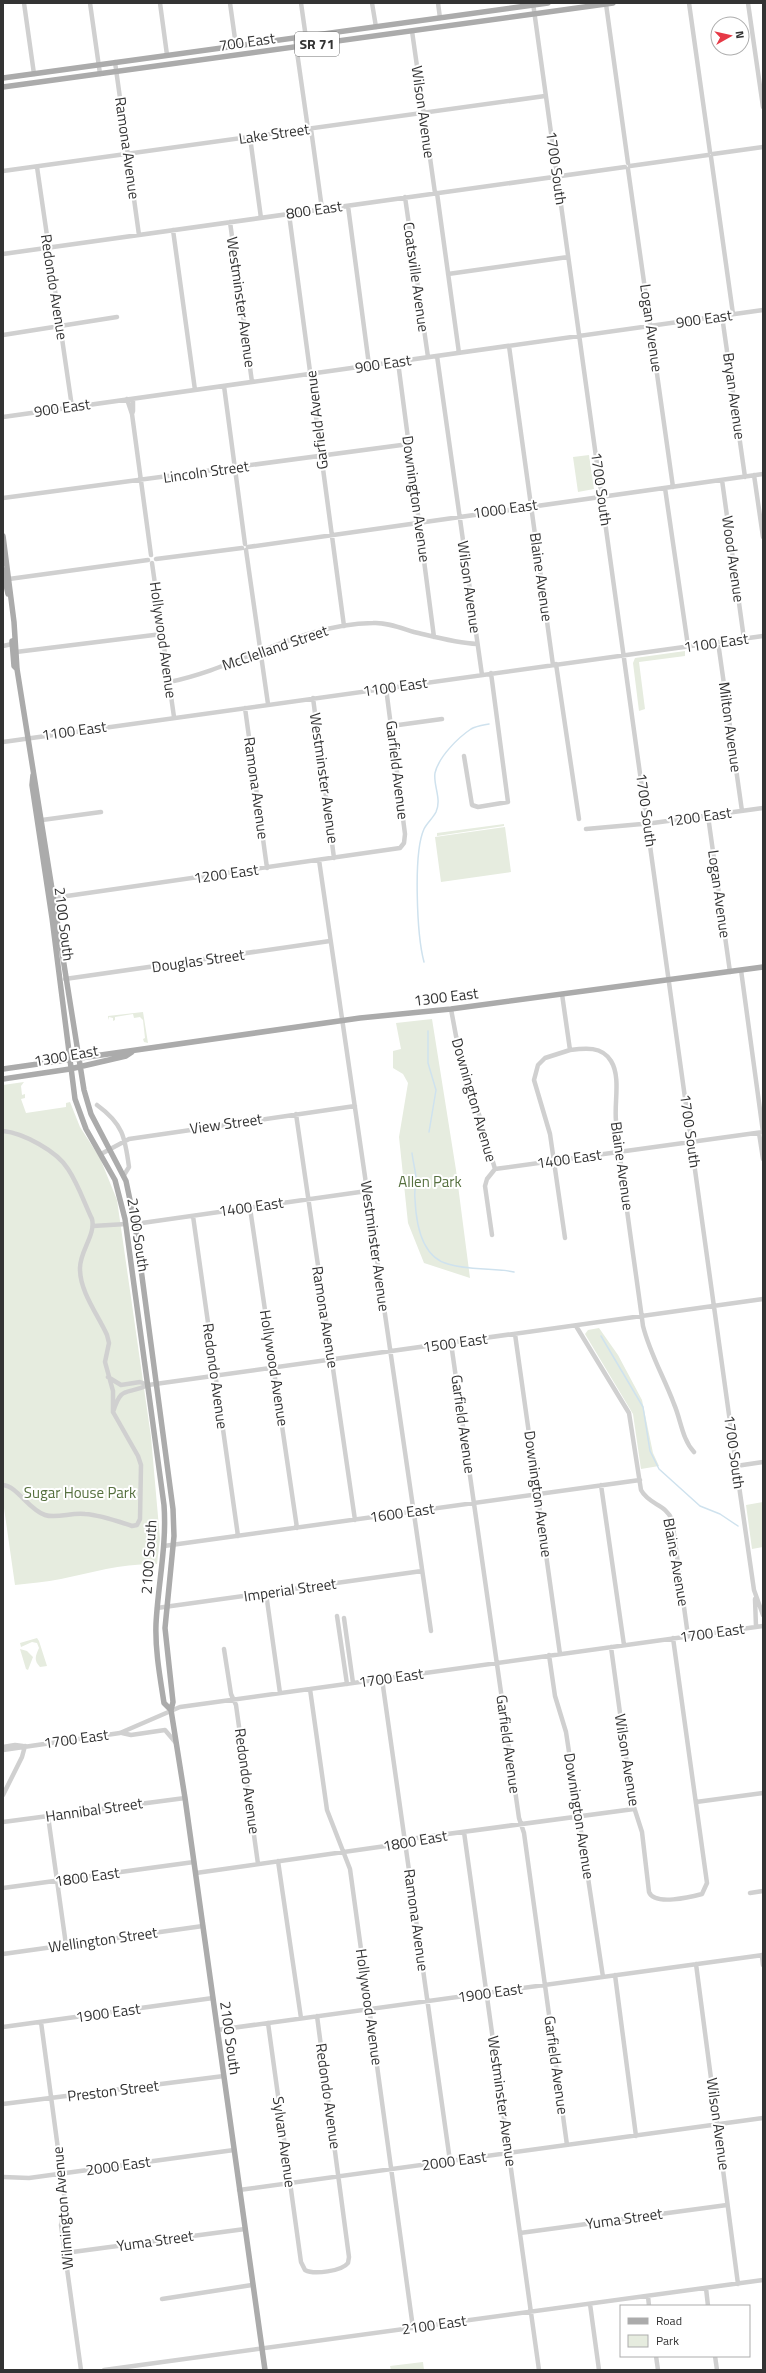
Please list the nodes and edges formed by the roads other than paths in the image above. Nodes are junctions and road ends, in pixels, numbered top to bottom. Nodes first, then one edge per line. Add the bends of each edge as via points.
1 (24, 3) edge
2 (90, 3) edge
3 (160, 3) edge
4 (230, 3) edge
5 (301, 3) edge
6 (372, 3) edge
7 (438, 3) edge
8 (548, 3) edge
9 (613, 3) edge
10 (689, 3) edge
11 (748, 3) edge
12 (533, 4) edge
13 (606, 4) junction
14 (535, 14) junction
15 (440, 18) junction
16 (376, 27) junction
17 (412, 31) junction
18 (306, 36) junction
19 (295, 38) junction
20 (236, 46) junction
21 (307, 46) junction
22 (296, 47) junction
23 (167, 55) junction
24 (115, 62) junction
25 (98, 65) junction
26 (116, 72) junction
27 (34, 74) junction
28 (100, 74) junction
29 (3, 78) edge
30 (3, 87) edge
31 (546, 96) junction
32 (763, 107) edge
33 (424, 113) junction
34 (309, 129) junction
35 (250, 137) junction
36 (763, 147) edge
37 (128, 154) junction
38 (710, 155) junction
39 (628, 166) junction
40 (37, 167) junction
41 (3, 171) edge
42 (557, 176) junction
43 (436, 193) junction
44 (405, 198) junction
45 (348, 206) junction
46 (322, 209) junction
47 (289, 214) junction
48 (261, 218) junction
49 (230, 222) junction
50 (173, 230) junction
51 (139, 235) junction
52 (49, 247) junction
53 (3, 254) edge
54 (568, 257) junction
55 (448, 274) junction
56 (763, 312) edge
57 (733, 314) junction
58 (722, 316) junction
59 (117, 317) dead end
60 (60, 326) junction
61 (651, 326) junction
62 (3, 335) edge
63 (579, 336) junction
64 (509, 346) junction
65 (459, 353) junction
66 (437, 356) junction
67 (428, 357) junction
68 (398, 362) junction
69 (370, 366) junction
70 (310, 374) junction
71 (252, 382) junction
72 (224, 386) junction
73 (196, 390) junction
74 (133, 398) junction
75 (126, 399) junction
76 (72, 407) junction
77 (132, 414) junction
78 (3, 417) edge
79 (408, 444) junction
80 (321, 456) junction
81 (235, 468) junction
82 (763, 474) edge
83 (754, 475) junction
84 (745, 477) junction
85 (141, 480) junction
86 (722, 480) junction
87 (674, 487) junction
88 (665, 488) junction
89 (602, 496) junction
90 (3, 498) edge
91 (531, 505) junction
92 (459, 516) junction
93 (419, 522) junction
94 (3, 536) edge
95 (332, 536) junction
96 (763, 537) edge
97 (245, 547) junction
98 (151, 555) junction
99 (148, 560) junction
100 (154, 561) junction
101 (3, 562) edge
102 (3, 570) edge
103 (9, 579) junction
104 (344, 626) junction
105 (162, 634) junction
106 (763, 636) edge
107 (434, 637) junction
108 (744, 639) junction
109 (718, 642) junction
110 (12, 644) junction
111 (477, 644) junction
112 (3, 646) edge
113 (688, 646) junction
114 (260, 651) junction
115 (17, 655) junction
116 (624, 655) junction
117 (554, 664) junction
118 (17, 669) junction
119 (491, 673) junction
120 (482, 675) junction
121 (169, 682) junction
122 (386, 688) junction
123 (313, 698) junction
124 (268, 704) junction
125 (245, 708) junction
126 (174, 717) junction
127 (442, 719) dead end
128 (391, 726) junction
129 (28, 738) junction
130 (3, 742) edge
131 (464, 756) dead end
132 (33, 772) junction
133 (763, 808) edge
134 (742, 811) junction
135 (101, 812) dead end
136 (708, 816) junction
137 (579, 819) dead end
138 (42, 820) junction
139 (648, 823) junction
140 (586, 829) dead end
141 (398, 849) joint
142 (41, 851) junction
143 (334, 858) junction
144 (319, 860) junction
145 (267, 868) junction
146 (49, 871) junction
147 (54, 898) junction
148 (53, 936) junction
149 (330, 941) junction
150 (763, 967) edge
151 (741, 970) junction
152 (730, 972) junction
153 (65, 979) junction
154 (669, 980) junction
155 (562, 994) junction
156 (451, 1009) junction
157 (342, 1021) junction
158 (570, 1050) junction
159 (132, 1052) junction
160 (79, 1058) junction
161 (69, 1060) junction
162 (80, 1066) junction
163 (3, 1069) edge
164 (70, 1069) junction
165 (3, 1079) edge
166 (97, 1105) dead end
167 (355, 1106) junction
168 (296, 1114) junction
169 (3, 1132) edge
170 (761, 1132) edge
171 (125, 1140) junction
172 (691, 1142) junction
173 (110, 1148) junction
174 (620, 1152) junction
175 (100, 1154) junction
176 (763, 1159) edge
177 (554, 1161) junction
178 (495, 1169) junction
179 (124, 1175) junction
180 (367, 1191) junction
181 (308, 1199) junction
182 (250, 1208) junction
183 (193, 1216) junction
184 (126, 1224) junction
185 (135, 1224) junction
186 (93, 1226) junction
187 (492, 1235) dead end
188 (565, 1238) dead end
189 (763, 1299) edge
190 (714, 1306) junction
191 (642, 1316) junction
192 (576, 1326) junction
193 (515, 1334) junction
194 (451, 1343) junction
195 (390, 1352) junction
196 (332, 1360) junction
197 (274, 1368) junction
198 (215, 1376) junction
199 (108, 1377) junction
200 (156, 1384) junction
201 (148, 1385) junction
202 (113, 1412) junction
203 (694, 1452) dead end
204 (763, 1462) edge
205 (736, 1466) junction
206 (640, 1480) junction
207 (3, 1485) edge
208 (601, 1485) junction
209 (538, 1494) junction
210 (474, 1503) junction
211 (413, 1512) junction
212 (355, 1520) junction
213 (297, 1528) junction
214 (238, 1536) junction
215 (173, 1545) junction
216 (164, 1546) junction
217 (422, 1571) junction
218 (266, 1593) junction
219 (755, 1595) junction
220 (166, 1607) junction
221 (157, 1608) junction
222 (763, 1615) edge
223 (338, 1616) dead end
224 (344, 1618) dead end
225 (763, 1626) edge
226 (756, 1627) junction
227 (431, 1632) dead end
228 (688, 1636) junction
229 (673, 1638) junction
230 (624, 1645) junction
231 (611, 1647) junction
232 (224, 1649) dead end
233 (560, 1654) junction
234 (549, 1656) junction
235 (497, 1663) junction
236 (382, 1679) junction
237 (353, 1683) junction
238 (347, 1684) junction
239 (310, 1689) junction
240 (280, 1693) junction
241 (234, 1699) junction
242 (171, 1710) junction
243 (120, 1733) junction
244 (176, 1743) junction
245 (25, 1746) junction
246 (3, 1749) edge
247 (763, 1793) edge
248 (3, 1795) edge
249 (185, 1798) junction
250 (696, 1802) junction
251 (634, 1809) junction
252 (48, 1816) junction
253 (579, 1817) junction
254 (3, 1822) edge
255 (521, 1825) junction
256 (464, 1832) junction
257 (405, 1842) junction
258 (344, 1852) junction
259 (278, 1861) junction
260 (194, 1862) junction
261 (258, 1864) junction
262 (196, 1873) junction
263 (57, 1881) junction
264 (3, 1888) edge
265 (763, 1891) edge
266 (750, 1893) dead end
267 (203, 1926) junction
268 (66, 1945) junction
269 (3, 1954) edge
270 (762, 1955) edge
271 (696, 1964) junction
272 (763, 1965) edge
273 (615, 1975) junction
274 (603, 1977) junction
275 (545, 1985) junction
276 (487, 1993) junction
277 (213, 1998) junction
278 (427, 2001) junction
279 (370, 2009) junction
280 (316, 2016) junction
281 (300, 2018) junction
282 (41, 2022) junction
283 (268, 2023) junction
284 (3, 2027) edge
285 (217, 2030) junction
286 (224, 2076) junction
287 (51, 2098) junction
288 (3, 2104) edge
289 (763, 2118) edge
290 (718, 2124) junction
291 (636, 2136) junction
292 (567, 2145) junction
293 (234, 2150) junction
294 (509, 2153) junction
295 (450, 2161) junction
296 (392, 2169) junction
297 (62, 2174) junction
298 (339, 2176) junction
299 (3, 2177) edge
300 (290, 2183) junction
301 (239, 2190) junction
302 (727, 2205) junction
303 (245, 2229) junction
304 (520, 2233) junction
305 (65, 2253) junction
306 (301, 2262) joint
307 (763, 2280) edge
308 (738, 2284) junction
309 (252, 2285) junction
310 (706, 2288) junction
311 (648, 2296) junction
312 (162, 2299) dead end
313 (590, 2304) junction
314 (649, 2305) edge
315 (708, 2305) edge
316 (531, 2312) junction
317 (413, 2328) junction
318 (262, 2349) junction
319 (656, 2357) edge
320 (715, 2357) edge
321 (81, 2370) edge
322 (104, 2370) edge
323 (264, 2370) edge
324 (539, 2370) edge
325 (599, 2370) edge
326 (658, 2370) edge
327 (717, 2370) edge

1 - 27 street
2 - 25 street
3 - 23 street
4 - 20 street
5 - 18 street
6 - 16 street
7 - 15 street
8 - 12 main road, 700 East / SR 71
9 - 13 main road, 700 East / SR 71
10 - 38 street
11 - 32 street
12 - 14 street, 1700 South
12 - 15 main road, 700 East / SR 71
13 - 14 main road, 700 East / SR 71
13 - 39 street, Logan Avenue
14 - 17 main road, 700 East / SR 71
14 - 31 street, 1700 South
15 - 16 main road, 700 East / SR 71
16 - 18 main road, 700 East / SR 71
17 - 21 main road, 700 East / SR 71
17 - 33 street, Wilson Avenue
18 - 19 main road, 700 East / SR 71
18 - 21 street
19 - 20 main road, 700 East / SR 71
19 - 22 street
20 - 23 main road, 700 East / SR 71
21 - 22 main road, 700 East / SR 71
22 - 26 main road, 700 East / SR 71
22 - 34 street
23 - 24 main road, 700 East / SR 71
24 - 25 main road, 700 East / SR 71
24 - 26 street, Ramona Avenue
25 - 27 main road, 700 East / SR 71
25 - 28 street
26 - 28 main road, 700 East / SR 71
26 - 37 street, Ramona Avenue
27 - 29 main road, 700 East / SR 71
28 - 30 main road, 700 East / SR 71
31 - 33 street, Lake Street
31 - 42 street, 1700 South
33 - 34 street, Lake Street
33 - 43 street, Wilson Avenue
34 - 35 street, Lake Street
34 - 46 street
35 - 37 street, Lake Street
35 - 48 street
36 - 38 street, 800 East
37 - 40 street, Lake Street
37 - 51 street, Ramona Avenue
38 - 39 street, 800 East
38 - 57 street
39 - 42 street, 800 East
39 - 61 street, Logan Avenue
40 - 41 street, Lake Street
40 - 52 street, Redondo Avenue
42 - 43 street, 800 East
42 - 54 street, 1700 South
43 - 44 street, 800 East
43 - 55 street, Wilson Avenue
44 - 45 street, 800 East
44 - 67 street, Coatsville Avenue
45 - 46 street, 800 East
45 - 69 street
46 - 47 street, 800 East
47 - 48 street, 800 East
47 - 70 street, Garfield Avenue
48 - 49 street, 800 East
49 - 50 street, 800 East
49 - 71 street, Westminster Avenue
50 - 51 street, 800 East
50 - 73 street
51 - 52 street, 800 East
52 - 53 street, 800 East
52 - 60 street, Redondo Avenue
54 - 55 street
54 - 63 street, 1700 South
55 - 65 street, Wilson Avenue
56 - 57 street, 900 East
57 - 58 street, 900 East
58 - 61 street, 900 East
58 - 84 street, Bryan Avenue
59 - 60 street
60 - 62 street
60 - 76 street, Redondo Avenue
61 - 63 street, 900 East
61 - 87 street, Logan Avenue
63 - 64 street, 900 East
63 - 89 street, 1700 South
64 - 65 street, 900 East
64 - 91 street, Blaine Avenue
65 - 66 street, 900 East
66 - 67 street, 900 East
66 - 92 street, Wilson Avenue
67 - 68 street, 900 East
68 - 69 street, 900 East
68 - 79 street, Downington Avenue
69 - 70 street, 900 East
70 - 71 street, 900 East
70 - 80 street, Garfield Avenue
71 - 72 street, 900 East
72 - 73 street, 900 East
72 - 81 street
73 - 74 street, 900 East
74 - 75 street, 900 East
74 - 77 street
75 - 76 street, 900 East
75 - 77 street
76 - 78 street, 900 East
77 - 85 street
79 - 80 street, Lincoln Street
79 - 93 street, Downington Avenue
80 - 81 street, Lincoln Street
80 - 95 street, Garfield Avenue
81 - 85 street, Lincoln Street
81 - 97 street
82 - 83 street, 1000 East
83 - 84 street, 1000 East
83 - 96 street
84 - 86 street, 1000 East
85 - 90 street, Lincoln Street
85 - 98 street
86 - 87 street, 1000 East
86 - 108 street, Wood Avenue
87 - 88 street, 1000 East
88 - 89 street, 1000 East
88 - 113 street
89 - 91 street, 1000 East
89 - 116 street, 1700 South
91 - 92 street, 1000 East
91 - 117 street, Blaine Avenue
92 - 93 street, 1000 East
92 - 111 street, Wilson Avenue
93 - 95 street, 1000 East
93 - 107 street, Downington Avenue
94 - 103 main road, 2100 South
95 - 97 street, 1000 East
95 - 104 street, Garfield Avenue
97 - 100 street, 1000 East
97 - 114 street
98 - 99 street
98 - 100 street
99 - 100 street
99 - 103 street
100 - 105 street, Hollywood Avenue
101 - 103 main road via 6,577
102 - 110 main road, 2100 South via 12,622
103 - 115 main road, 2100 South
104 - 107 street, McClelland Street via 382,623
104 - 114 street, McClelland Street via 322,630
105 - 115 street
105 - 121 street, Hollywood Avenue
106 - 108 street, 1100 East
107 - 111 street, McClelland Street
108 - 109 street, 1100 East
109 - 113 street, 1100 East
109 - 134 street, Milton Avenue
110 - 112 street
110 - 115 main road
110 - 118 main road, 2100 South via 14,666
111 - 120 street, Wilson Avenue
113 - 116 street, 1100 East
114 - 121 street, McClelland Street via 201,674
114 - 124 street
115 - 118 main road, 2100 South
116 - 117 street, 1100 East
116 - 139 street, 1700 South
117 - 119 street, 1100 East
117 - 137 street, Blaine Avenue
118 - 129 main road, 2100 South
119 - 120 street, 1100 East
119 - 131 street via 507,802 478,807 472,805
120 - 122 street, 1100 East
121 - 126 street, Hollywood Avenue
122 - 123 street, 1100 East
122 - 128 street, Garfield Avenue
123 - 124 street, 1100 East
123 - 143 street, Westminster Avenue
124 - 125 street, 1100 East
125 - 126 street, 1100 East
125 - 145 street, Ramona Avenue
126 - 129 street, 1100 East
127 - 128 street
128 - 141 street, Garfield Avenue via 405,834 404,845
129 - 130 street, 1100 East
129 - 132 main road, 2100 South
132 - 138 main road, 2100 South
132 - 142 main road, 2100 South via 32,786
133 - 134 street, 1200 East
134 - 136 street, 1200 East
135 - 138 street
136 - 139 street, 1200 East
136 - 152 street, Logan Avenue
138 - 146 main road, 2100 South
139 - 140 street, 1200 East
139 - 154 street, 1700 South
141 - 143 street, 1200 East
142 - 146 main road
142 - 148 main road, 2100 South
143 - 144 street, 1200 East
144 - 145 street, 1200 East
144 - 149 street, Westminster Avenue
145 - 147 street, 1200 East
146 - 147 main road, 2100 South
147 - 153 main road, 2100 South
148 - 153 main road via 57,943 62,976
148 - 161 main road, 2100 South
149 - 153 street, Douglas Street
149 - 157 street, Westminster Avenue
150 - 151 main road, 1300 East
151 - 152 main road, 1300 East
151 - 170 street
152 - 154 main road, 1300 East
153 - 160 main road, 2100 South
154 - 155 main road, 1300 East
154 - 172 street, 1700 South
155 - 156 main road, 1300 East
155 - 158 street
156 - 157 main road, 1300 East
156 - 178 street, Downington Avenue via 456,1036
157 - 159 main road, 1300 East
157 - 167 street, Westminster Avenue
158 - 174 street, Blaine Avenue via 596,1050 611,1061 615,1076 615,1111
158 - 177 street via 545,1058 538,1065 535,1074 534,1085 548,1124
159 - 160 main road, 1300 East via 125,1050
159 - 162 main road, 1300 East via 126,1056
160 - 161 main road, 1300 East
160 - 162 main road, 2100 South
161 - 163 main road, 1300 East
161 - 164 main road, 2100 South
162 - 164 main road, 1300 East
162 - 173 main road, 2100 South via 90,1110
164 - 165 main road, 1300 East
164 - 175 main road, 2100 South via 78,1111
166 - 171 street, 2100 South via 117,1122
167 - 168 street, View Street
167 - 180 street, Westminster Avenue
168 - 171 street, View Street
168 - 181 street, Ramona Avenue
169 - 186 street via 21,1135 33,1141 64,1163 92,1219
170 - 172 street, 1400 East
170 - 176 street
171 - 173 street, View Street
171 - 179 street, 2100 South via 129,1167
172 - 174 street, 1400 East
172 - 190 street, 1700 South
173 - 175 street, View Street
173 - 179 main road, 2100 South
174 - 177 street, 1400 East
174 - 191 street, Blaine Avenue
175 - 184 main road, 2100 South via 117,1186
177 - 178 street, 1400 East
177 - 188 street
178 - 187 street, Downington Avenue via 485,1186
179 - 185 main road, 2100 South
180 - 181 street, 1400 East
180 - 195 street, Westminster Avenue
181 - 182 street, 1400 East
181 - 196 street, Ramona Avenue
182 - 183 street, 1400 East
182 - 197 street, Hollywood Avenue
183 - 185 street, 1400 East
183 - 198 street, Redondo Avenue
184 - 186 street
184 - 201 main road, 2100 South
185 - 200 main road, 2100 South
186 - 199 street via 80,1269 82,1282 108,1335 105,1362
189 - 190 street, 1500 East
190 - 191 street, 1500 East
190 - 205 street, 1700 South
191 - 192 street, 1500 East
191 - 203 street, Blaine Avenue via 651,1354 675,1405 687,1443
192 - 193 street, 1500 East
192 - 206 street, Blaine Avenue via 629,1413
193 - 194 street, 1500 East
193 - 209 street, Downington Avenue
194 - 195 street, 1500 East
194 - 210 street, Garfield Avenue
195 - 196 street, 1500 East
195 - 211 street, Westminster Avenue
196 - 197 street, 1500 East
196 - 212 street, Ramona Avenue
197 - 198 street, 1500 East
197 - 213 street, Hollywood Avenue
198 - 200 street, 1500 East
198 - 214 street, Redondo Avenue
199 - 201 street, 1500 East via 121,1385 140,1382
199 - 202 street via 113,1391
200 - 201 street, 1500 East
200 - 215 main road, 2100 South via 173,1509
201 - 202 street, 1500 East via 123,1392
201 - 216 main road, 2100 South via 164,1505
202 - 207 street via 141,1465 140,1519 137,1524 132,1526 83,1513 49,1516 39,1513 16,1491
204 - 205 street
205 - 219 street, 1700 South
206 - 208 street, 1600 East
206 - 228 street, Blaine Avenue via 644,1496 666,1509 672,1520
208 - 209 street, 1600 East
208 - 230 street
209 - 210 street, 1600 East
209 - 233 street, Downington Avenue
210 - 211 street, 1600 East
210 - 235 street, Garfield Avenue
211 - 212 street, 1600 East
211 - 217 street, Westminster Avenue
212 - 213 street, 1600 East
213 - 214 street, 1600 East
214 - 215 street, 1600 East
215 - 216 street, 1600 East
215 - 220 main road, 2100 South
216 - 221 main road, 2100 South
217 - 218 street, Imperial Street
217 - 227 street, Westminster Avenue
218 - 220 street, Imperial Street
218 - 240 street
219 - 222 street, 1700 South
219 - 226 street
220 - 221 street, Imperial Street
220 - 242 main road, 2100 South via 166,1645 174,1702
221 - 242 main road, 2100 South via 156,1639 164,1703
223 - 238 street
224 - 237 street
225 - 226 street, 1700 East
226 - 228 street, 1700 East
228 - 229 street, 1700 East
229 - 230 street, 1700 East
229 - 250 street
230 - 231 street, 1700 East
231 - 233 street, 1700 East
231 - 251 street, Wilson Avenue
232 - 241 street, Redondo Avenue
233 - 234 street, 1700 East
234 - 235 street, 1700 East
234 - 253 street, Downington Avenue via 554,1689 566,1732
235 - 236 street, 1700 East
235 - 255 street, Garfield Avenue
236 - 237 street, 1700 East
236 - 257 street, Ramona Avenue
237 - 238 street, 1700 East
238 - 239 street, 1700 East
239 - 240 street, 1700 East
239 - 258 street, Hollywood Avenue via 327,1810
240 - 241 street, 1700 East
241 - 242 street, 1700 East
241 - 261 street, Redondo Avenue
242 - 243 street, 1700 East via 136,1728
242 - 244 main road, 2100 South
243 - 244 street via 131,1735 165,1730
243 - 245 street, 1700 East
244 - 249 main road, 2100 South
245 - 246 street, 1700 East via 15,1750
245 - 248 street
247 - 250 street
249 - 252 street, Hannibal Street
249 - 260 main road, 2100 South
250 - 251 street, Wilson Avenue via 707,1887 697,1896 663,1900 650,1895 642,1832
251 - 253 street, 1800 East
252 - 254 street, Hannibal Street
252 - 263 street
253 - 255 street, 1800 East
253 - 274 street, Downington Avenue
255 - 256 street, 1800 East
255 - 275 street, Garfield Avenue
256 - 257 street, 1800 East via 410,1839
256 - 276 street, Westminster Avenue
257 - 258 street, 1800 East
257 - 278 street, Ramona Avenue
258 - 259 street, 1800 East
258 - 279 street, Hollywood Avenue via 350,1874
259 - 261 street, 1800 East
259 - 281 street
260 - 262 main road, 2100 South
260 - 263 street, 1800 East
261 - 262 street, 1800 East
262 - 267 main road, 2100 South
263 - 264 street, 1800 East
263 - 268 street
265 - 266 street
267 - 268 street, Wellington Street
267 - 277 main road, 2100 South
268 - 269 street, Wellington Street
270 - 271 street, 1900 East
270 - 272 street
271 - 273 street, 1900 East
271 - 290 street, Wilson Avenue
273 - 274 street, 1900 East
273 - 291 street
274 - 275 street, 1900 East
275 - 276 street, 1900 East
275 - 292 street, Garfield Avenue
276 - 278 street, 1900 East
276 - 294 street, Westminster Avenue
277 - 282 street, 1900 East
277 - 285 main road, 2100 South
278 - 279 street, 1900 East
278 - 295 street, Ramona Avenue
279 - 280 street, 1900 East
279 - 296 street, Hollywood Avenue
280 - 281 street, 1900 East
280 - 298 street, Redondo Avenue
281 - 283 street, 1900 East
282 - 284 street, 1900 East
282 - 287 street, Wilmington Avenue
283 - 285 street, 1900 East
283 - 300 street, Sylvan Avenue
285 - 286 main road, 2100 South
286 - 287 street, Preston Street
286 - 293 main road, 2100 South
287 - 288 street, Preston Street
287 - 297 street, Wilmington Avenue
289 - 290 street, 2000 East
290 - 291 street, 2000 East
290 - 302 street, Wilson Avenue
291 - 292 street, 2000 East
292 - 294 street, 2000 East
293 - 297 street, 2000 East
293 - 301 main road, 2100 South
294 - 295 street, 2000 East
294 - 304 street, Westminster Avenue
295 - 296 street, 2000 East
296 - 298 street, 2000 East
296 - 317 street, Hollywood Avenue
297 - 299 street, 2000 East via 21,2179
297 - 305 street, Wilmington Avenue via 65,2203 61,2223
298 - 300 street, 2000 East
298 - 306 street, Redondo Avenue via 348,2263 342,2268 312,2272 305,2270
300 - 301 street, 2000 East
300 - 306 street, Sylvan Avenue
301 - 303 main road, 2100 South
302 - 304 street, Yuma Street
302 - 308 street, Wilson Avenue
303 - 305 street, Yuma Street
303 - 309 main road, 2100 South
304 - 316 street, Westminster Avenue
305 - 321 street, Wilmington Avenue
307 - 308 street, 2100 East
308 - 310 street, 2100 East
309 - 312 street
309 - 318 main road, 2100 South
310 - 311 street, 2100 East
310 - 315 street
311 - 313 street, 2100 East
311 - 314 street
313 - 316 street, 2100 East
313 - 325 street
316 - 317 street, 2100 East
316 - 324 street, Westminster Avenue
317 - 318 street, 2100 East
318 - 322 street, 2100 East
318 - 323 main road, 2100 South
319 - 326 street
320 - 327 street

